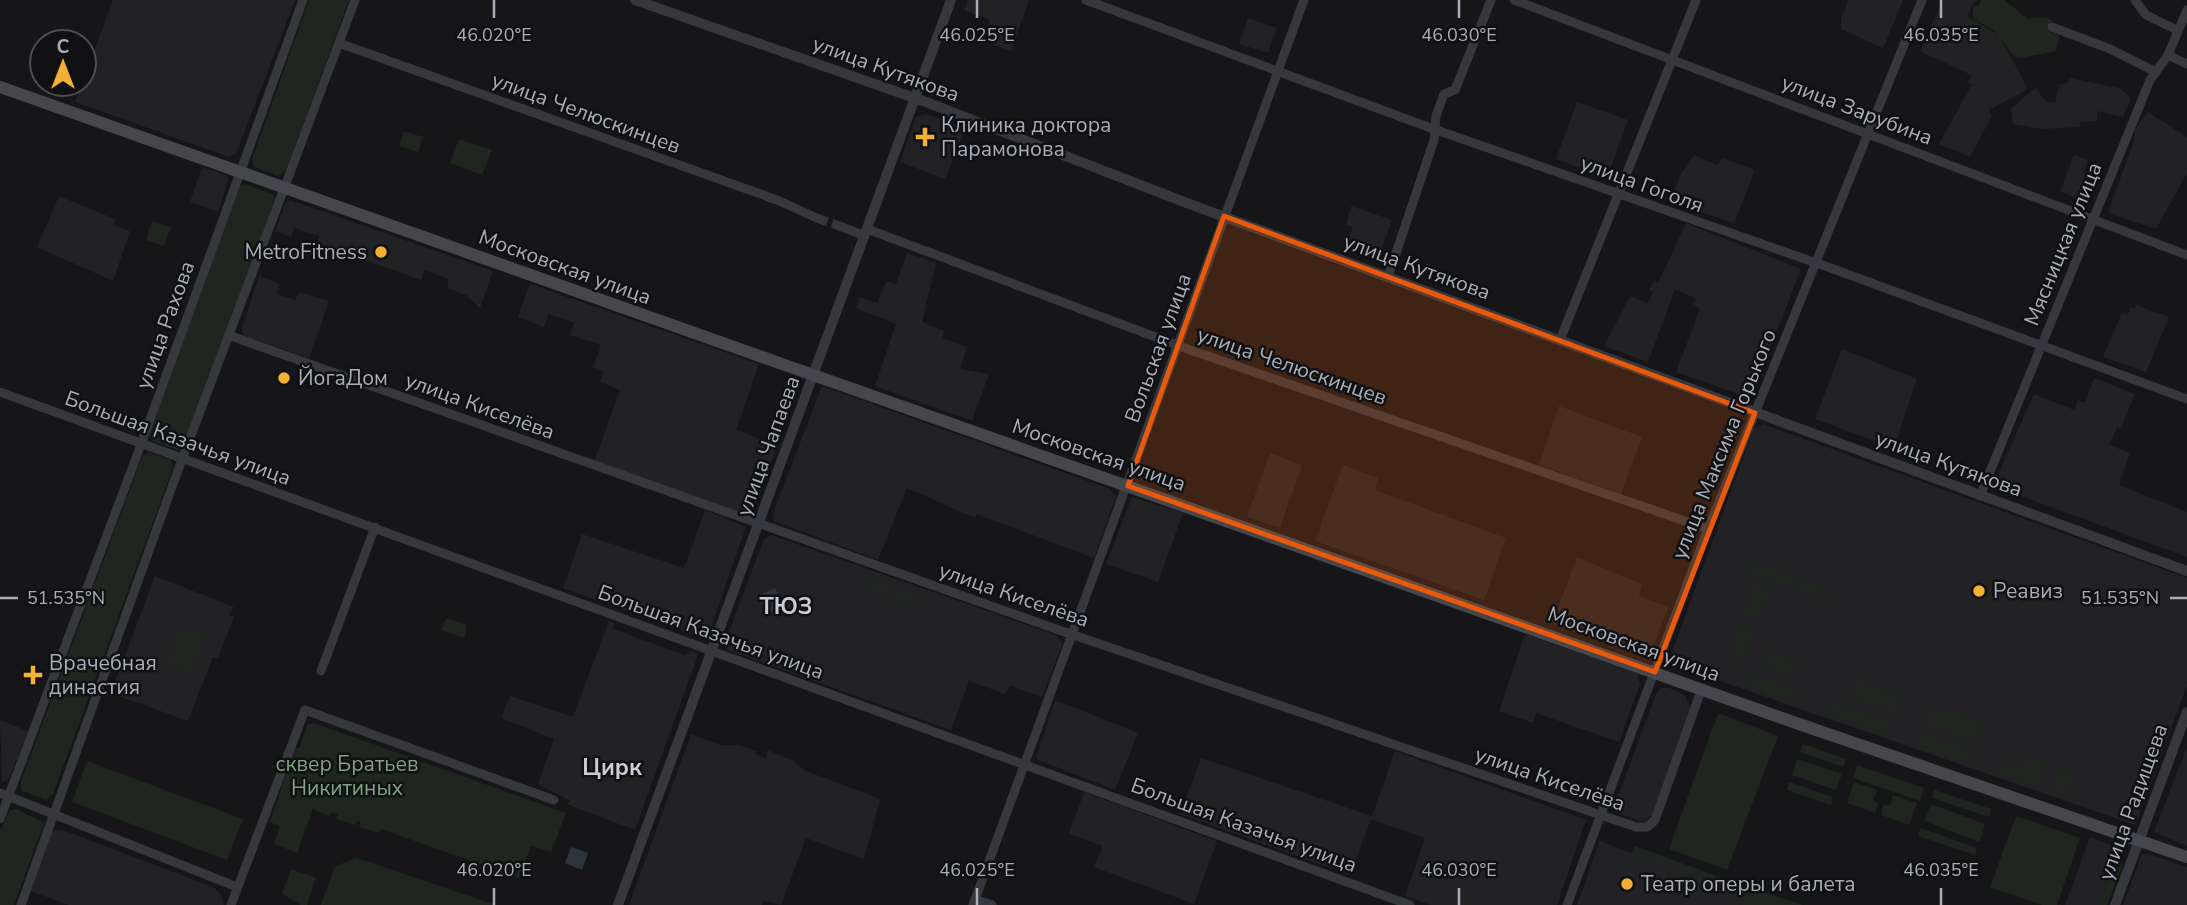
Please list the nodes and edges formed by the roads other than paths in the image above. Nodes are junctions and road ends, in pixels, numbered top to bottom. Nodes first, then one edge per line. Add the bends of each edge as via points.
1 (303, 0) edge
2 (355, 0) edge
3 (635, 0) edge
4 (951, 0) edge
5 (1086, 0) edge
6 (1304, 0) edge
7 (1491, 0) edge
8 (1514, 0) edge
9 (1696, 0) edge
10 (1922, 0) edge
11 (2135, 0) edge
12 (2187, 10) edge
13 (2052, 27) dead end
14 (2177, 30) junction
15 (339, 43) junction
16 (2168, 55) junction
17 (1672, 59) junction
18 (2187, 64) edge
19 (1279, 71) junction
20 (2156, 72) junction
21 (0, 87) edge
22 (915, 99) junction
23 (1436, 130) junction
24 (1868, 133) junction
25 (240, 172) junction
26 (285, 188) junction
27 (1618, 194) junction
28 (1224, 216) junction
29 (819, 219) tunnel mouth
30 (2092, 219) junction
31 (837, 225) tunnel mouth
32 (866, 232) junction
33 (2187, 255) edge
34 (1815, 264) junction
35 (1388, 277) junction
36 (231, 336) junction
37 (1560, 340) junction
38 (1178, 345) junction
39 (2040, 346) junction
40 (814, 376) junction
41 (0, 392) edge
42 (2187, 399) edge
43 (1755, 413) junction
44 (142, 443) junction
45 (183, 458) junction
46 (1128, 486) junction
47 (1980, 496) junction
48 (760, 524) junction
49 (375, 527) junction
50 (1708, 529) junction
51 (2187, 571) edge
52 (1074, 634) junction
53 (711, 652) junction
54 (321, 671) dead end
55 (1655, 672) junction
56 (1702, 688) junction
57 (2187, 712) edge
58 (1025, 764) junction
59 (4, 795) edge
60 (554, 800) dead end
61 (53, 814) junction
62 (1601, 815) junction
63 (0, 819) edge
64 (2138, 840) junction
65 (2187, 857) edge
66 (237, 887) junction
67 (974, 902) edge
68 (21, 905) edge
69 (232, 905) edge
70 (618, 905) edge
71 (992, 905) edge
72 (1410, 905) edge
73 (1567, 905) edge
74 (2115, 905) edge

1 - 25 street, улица Рахова
2 - 15 street
3 - 22 street, улица Кутякова
4 - 22 street, улица Чапаева
5 - 19 street, улица Гоголя
6 - 19 street, Вольская улица
7 - 23 street via 1455,90 1444,94
8 - 17 street, улица Зарубина
9 - 17 street
10 - 24 street, улица Максима Горького
11 - 14 street via 2146,15
12 - 14 street, Мясницкая улица
13 - 20 street
14 - 16 street, Мясницкая улица
15 - 26 street
15 - 29 street, улица Челюскинцев
16 - 18 street
16 - 20 street, Мясницкая улица
17 - 24 street, улица Зарубина
17 - 27 street
19 - 23 street, улица Гоголя
19 - 28 street, Вольская улица
20 - 30 street, Мясницкая улица
21 - 25 main road, Московская улица
22 - 28 street, улица Кутякова
22 - 32 street, улица Чапаева
23 - 27 street, улица Гоголя
23 - 35 street
24 - 30 street, улица Зарубина
24 - 34 street, улица Максима Горького
25 - 26 main road, Московская улица
25 - 44 street, улица Рахова
26 - 36 street
26 - 40 main road, Московская улица
27 - 34 street, улица Гоголя
27 - 37 street
28 - 35 street, улица Кутякова
28 - 38 street, Вольская улица
30 - 33 street, улица Зарубина
30 - 39 street, Мясницкая улица
31 - 32 street, улица Челюскинцев
32 - 38 street, улица Челюскинцев
32 - 40 street, улица Чапаева
34 - 39 street, улица Гоголя
34 - 43 street, улица Максима Горького
35 - 37 street, улица Кутякова
36 - 45 street
36 - 48 street, улица Киселёва
37 - 43 street, улица Кутякова
38 - 46 street, Вольская улица
38 - 50 street, улица Челюскинцев
39 - 42 street, улица Гоголя
39 - 47 street, Мясницкая улица
40 - 46 main road, Московская улица
40 - 48 street, улица Чапаева
41 - 44 street, Большая Казачья улица
43 - 47 street, улица Кутякова
43 - 50 street, улица Максима Горького
44 - 45 street, Большая Казачья улица
44 - 59 street, улица Рахова
45 - 49 street, Большая Казачья улица
45 - 61 street
46 - 52 street, Вольская улица
46 - 55 main road, Московская улица
47 - 51 street, улица Кутякова
48 - 52 street, улица Киселёва
48 - 53 street, улица Чапаева
49 - 53 street, Большая Казачья улица
49 - 54 street
50 - 55 street, улица Максима Горького
52 - 58 street, Вольская улица
52 - 62 street, улица Киселёва
53 - 58 street, Большая Казачья улица
53 - 70 street, улица Чапаева
55 - 56 main road, Московская улица
55 - 62 street, улица Максима Горького
56 - 62 street, улица Киселёва via 1655,820 1647,827 1636,827
56 - 64 main road, Московская улица
57 - 64 street, улица Радищева
58 - 67 street, Вольская улица
58 - 72 street, Большая Казачья улица
59 - 61 street
59 - 63 street, улица Рахова
60 - 66 street via 305,710
61 - 66 street
61 - 68 street
62 - 73 street, улица Максима Горького
64 - 65 main road, Московская улица
64 - 74 street, улица Радищева
66 - 69 street
67 - 71 street

